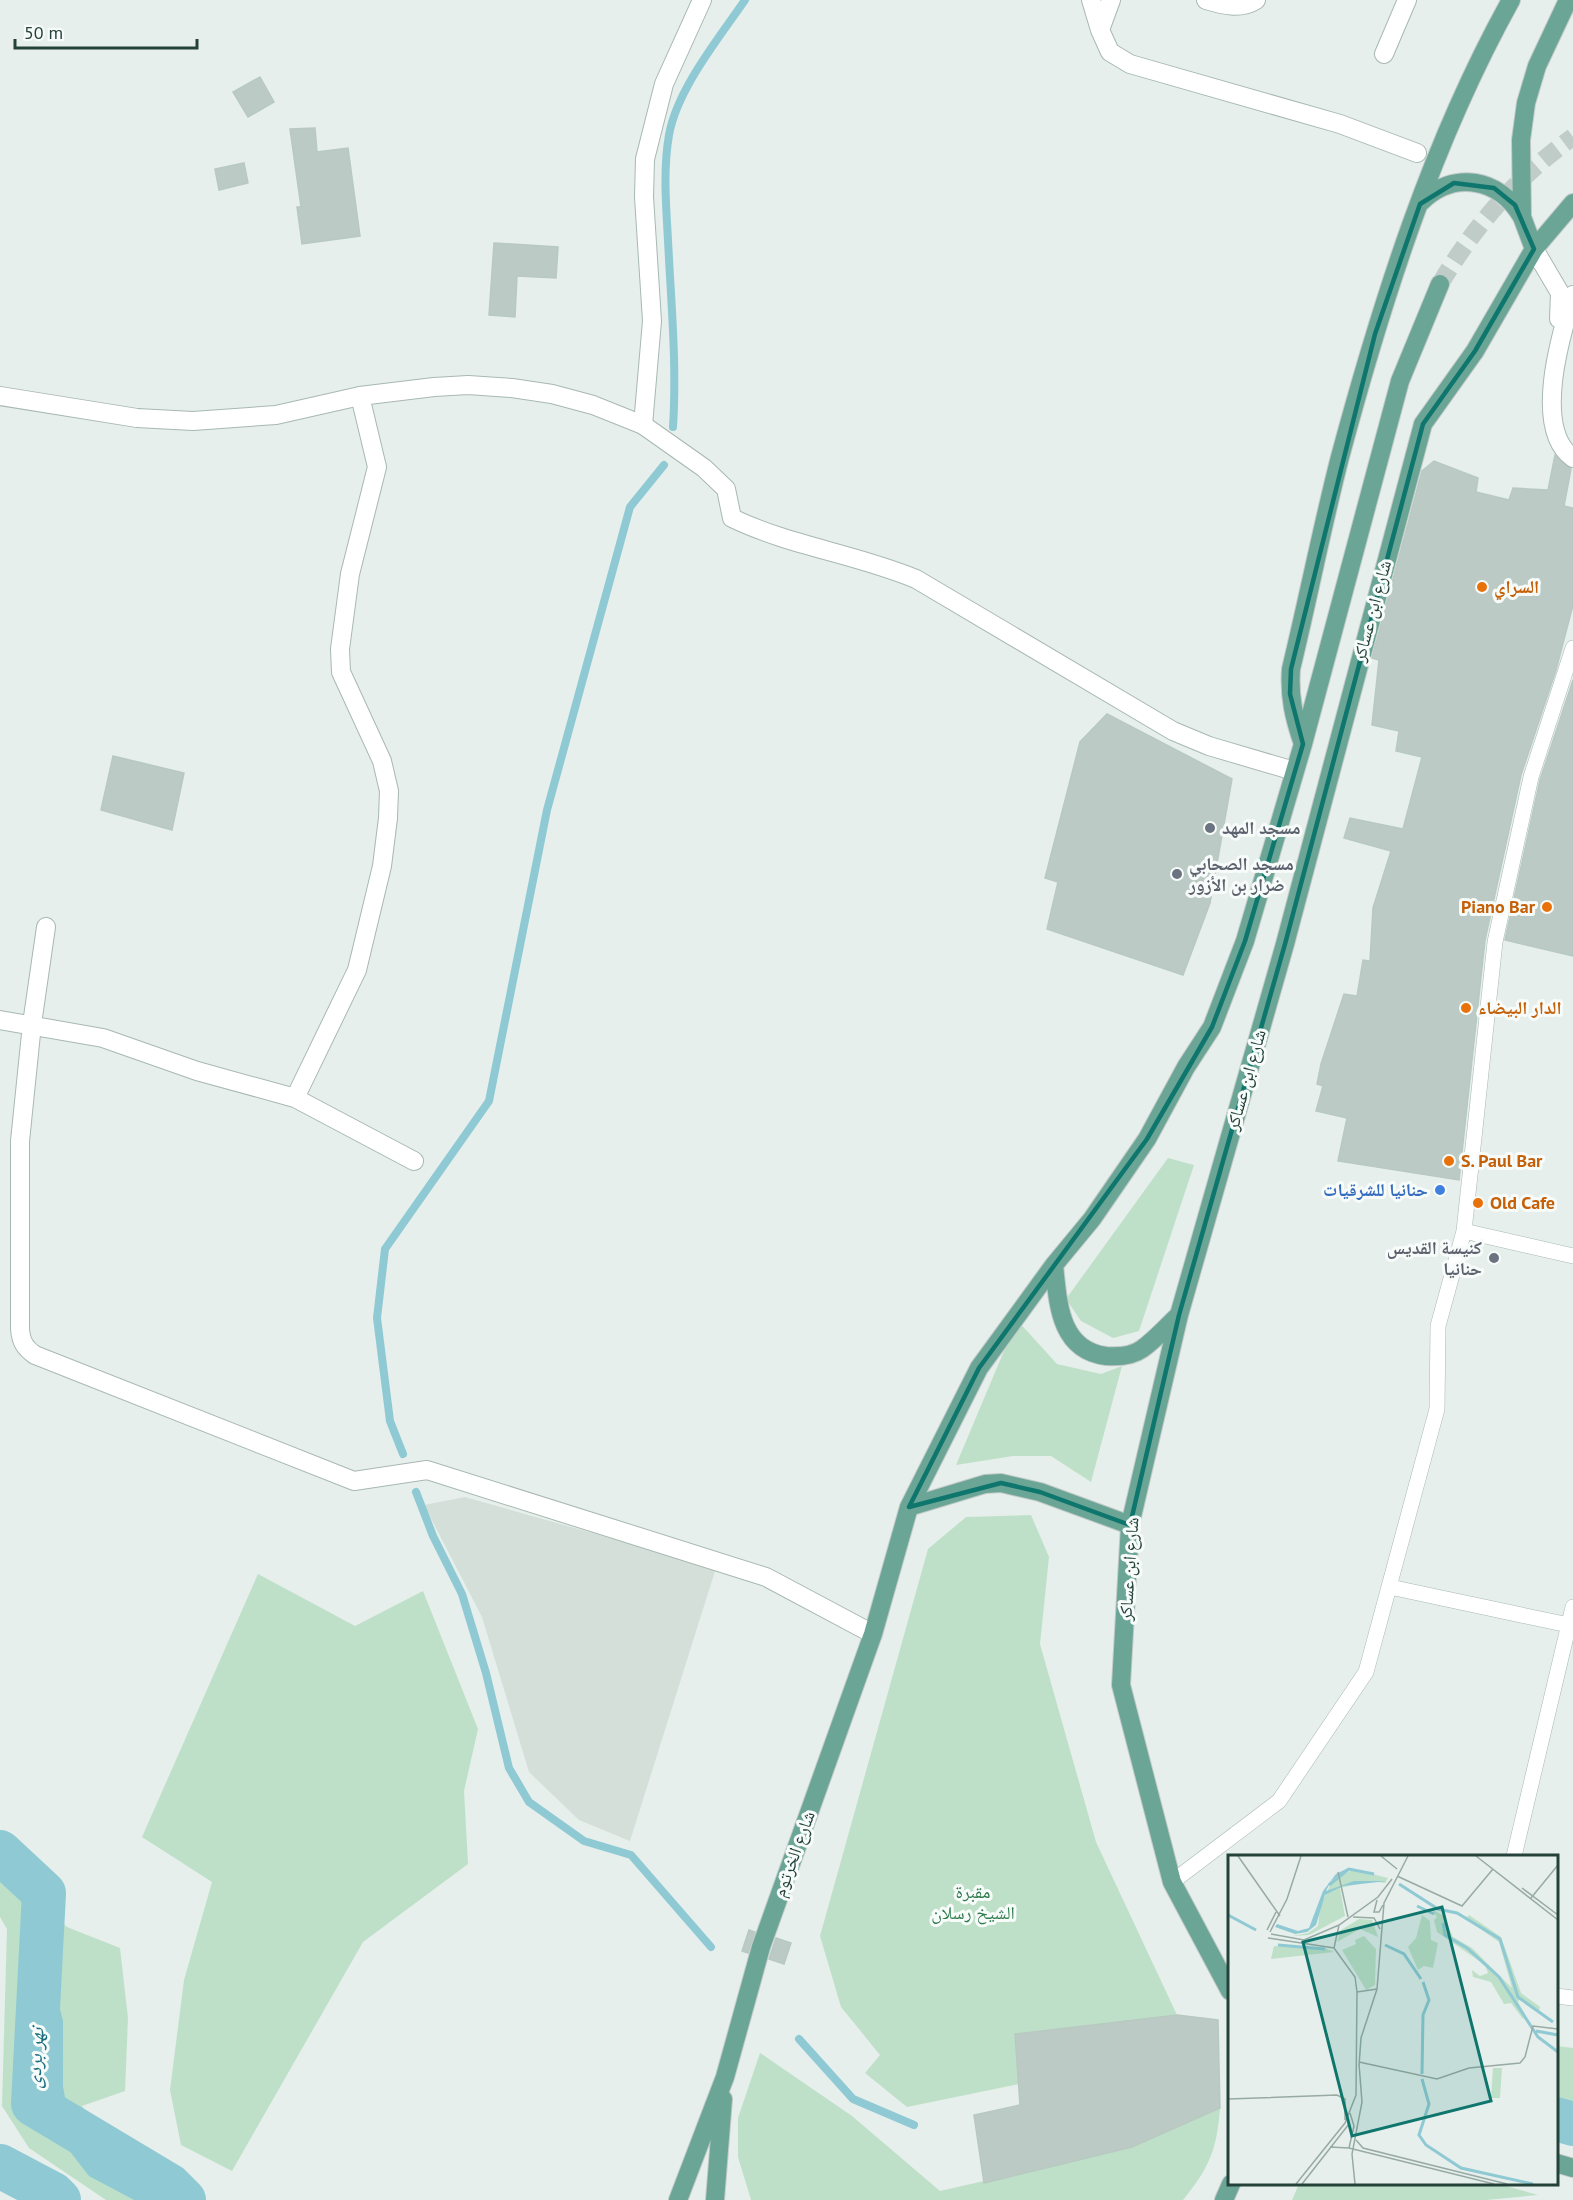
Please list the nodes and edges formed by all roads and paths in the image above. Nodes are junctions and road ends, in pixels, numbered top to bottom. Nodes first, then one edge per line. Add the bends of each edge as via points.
1 (1091, 0) edge
2 (1111, 0) edge
3 (1206, 0) edge
4 (1256, 0) edge
5 (1407, 0) edge
6 (1512, 0) edge
7 (1568, 0) edge
8 (694, 3) edge
9 (1100, 30) junction
10 (1384, 54) dead end
11 (1417, 153) dead end
12 (1573, 203) edge
13 (1420, 204) junction
14 (1522, 217) junction
15 (1534, 249) junction
16 (1440, 284) tunnel mouth
17 (1573, 295) edge
18 (1560, 338) junction
19 (0, 396) edge
20 (360, 396) junction
21 (643, 425) junction
22 (1573, 458) edge
23 (1573, 648) edge
24 (1302, 744) junction
25 (1294, 771) junction
26 (46, 927) dead end
27 (0, 1020) edge
28 (32, 1024) junction
29 (295, 1098) junction
30 (414, 1161) dead end
31 (1464, 1231) junction
32 (1573, 1256) edge
33 (1054, 1265) junction
34 (1179, 1315) junction
35 (909, 1507) junction
36 (1130, 1525) junction
37 (1390, 1587) junction
38 (1573, 1607) edge
39 (1571, 1626) edge
40 (873, 1634) junction
41 (1514, 1855) edge
42 (1172, 1882) junction
43 (1228, 1987) edge
44 (1558, 1996) edge
45 (1573, 1998) edge
46 (725, 2077) junction
47 (1558, 2163) edge
48 (1573, 2168) edge
49 (1231, 2185) edge
50 (678, 2200) edge
51 (715, 2200) edge
52 (1224, 2200) edge

1 - 9 street
2 - 9 street
3 - 4 street via 1230,6
5 - 10 street
6 - 13 main road via 1483,50
7 - 14 main road via 1537,66 1526,103 1521,140
8 - 21 street via 664,84 645,159 652,321
9 - 11 street via 1110,52 1130,64 1340,124
12 - 15 main road, شارع ابن عساكر
13 - 14 main road via 1441,187 1468,181 1506,195
13 - 24 main road via 1375,334 1340,459 1291,669 1290,694
14 - 15 main road
15 - 18 street via 1560,293
15 - 34 main road, شارع ابن عساكر via 1475,351 1423,424 1285,944
16 - 24 main road, شارع ابن عساكر via 1400,381
17 - 18 street
18 - 22 street via 1551,414 1557,438
19 - 20 street via 137,418 193,421 276,415
20 - 21 street via 468,385 512,388 592,405
20 - 29 street via 377,467 350,574 340,649 341,672 382,761 389,791 388,818 382,866 357,970
21 - 25 street via 704,468 726,489 732,518 916,579 1173,730 1209,746
23 - 31 street via 1531,777 1495,942
24 - 25 main road, شارع ابن عساكر
25 - 33 main road, شارع ابن عساكر via 1245,941 1212,1027 1185,1067 1147,1139 1092,1219
26 - 28 street
27 - 28 street
28 - 29 street via 103,1038 197,1071
28 - 40 street via 20,1141 20,1329 21,1340 34,1355 354,1481 427,1470 766,1577
29 - 30 street
31 - 32 street
31 - 37 street via 1438,1326 1437,1409
33 - 34 main road via 1063,1325 1080,1345 1091,1351 1116,1357 1141,1350
33 - 35 main road, شارع ابن عساكر via 980,1368
34 - 36 main road, شارع ابن عساكر
35 - 36 main road via 1001,1483 1040,1492
35 - 40 main road, شارع الخرتوم
36 - 42 main road, شارع ابن عساكر via 1121,1685
37 - 39 street
37 - 42 street via 1366,1672 1279,1801
38 - 39 street
39 - 41 street
40 - 46 main road, شارع الخرتوم via 760,1947
42 - 43 main road, شارع ابن عساكر
44 - 45 street
46 - 50 main road, شارع الخرتوم
46 - 51 main road
47 - 48 main road
49 - 52 main road

